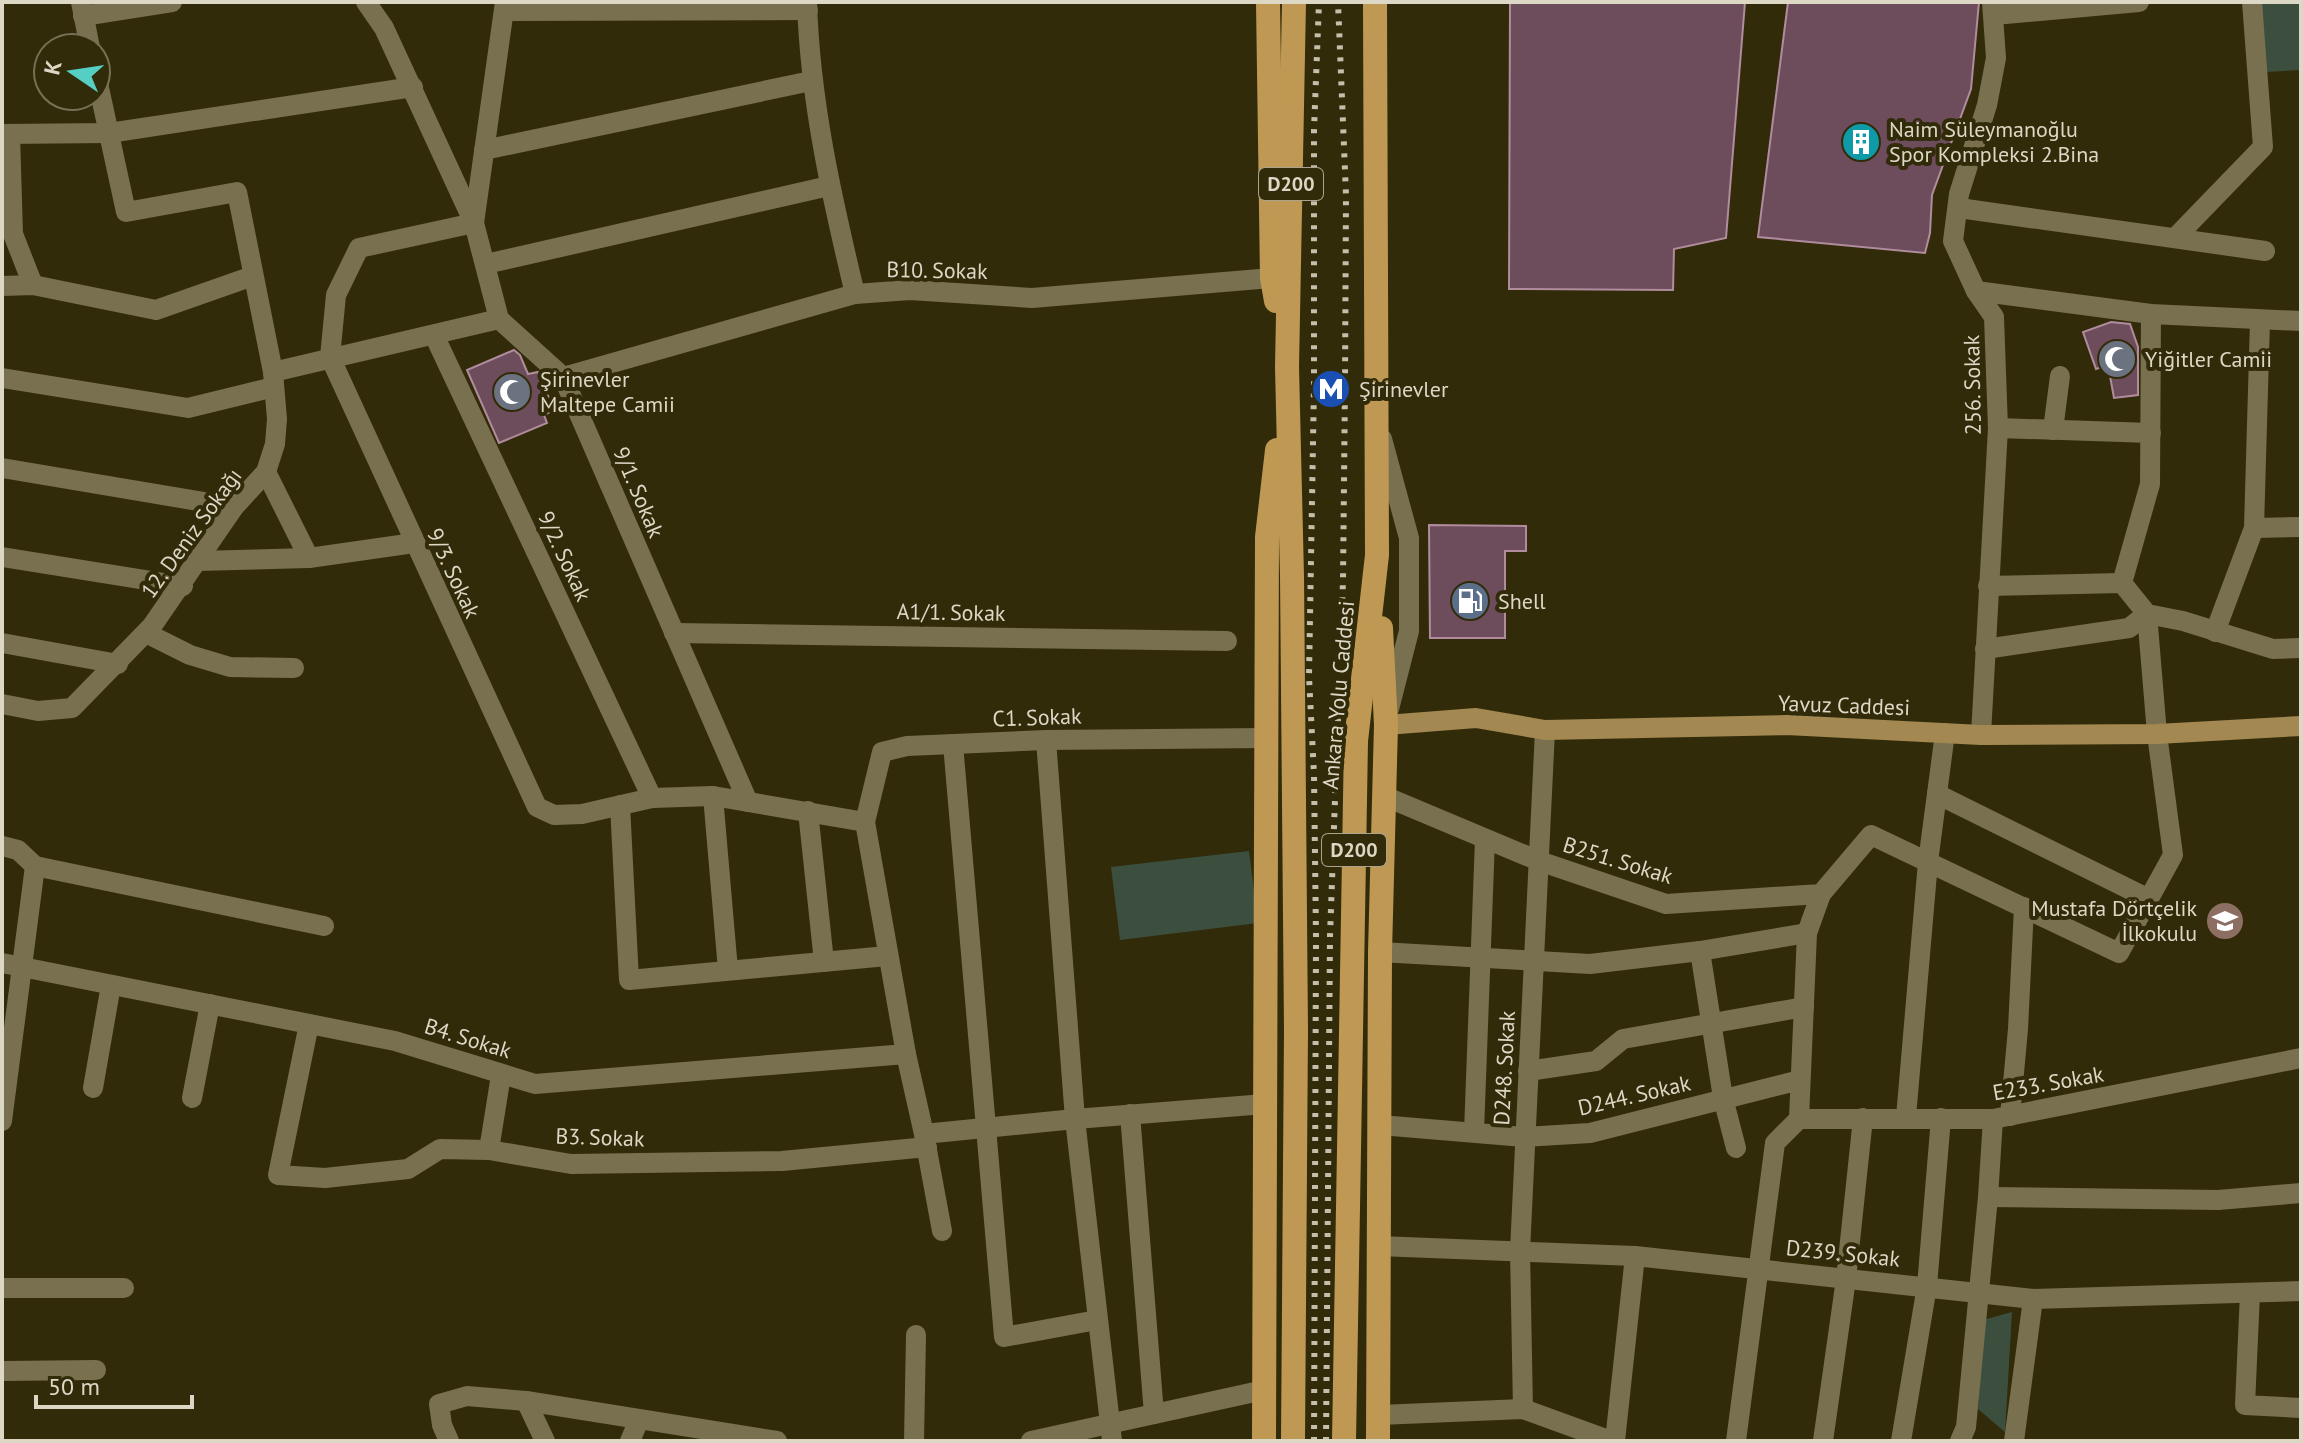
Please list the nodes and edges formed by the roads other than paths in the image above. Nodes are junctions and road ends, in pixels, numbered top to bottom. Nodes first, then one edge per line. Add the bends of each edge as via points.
1 (172, 2) edge
2 (366, 2) edge
3 (1268, 2) edge
4 (1294, 2) edge
5 (1375, 2) edge
6 (1391, 2) edge
7 (2139, 2) edge
8 (2252, 2) edge
9 (807, 6) edge
10 (505, 7) edge
11 (1993, 8) edge
12 (82, 9) edge
13 (87, 32) edge
14 (811, 81) junction
15 (413, 87) junction
16 (104, 112) edge
17 (109, 133) junction
18 (6, 134) edge
19 (484, 150) junction
20 (829, 186) junction
21 (1959, 208) junction
22 (474, 223) junction
23 (2175, 238) junction
24 (2265, 251) dead end
25 (1375, 260) junction
26 (486, 264) junction
27 (253, 276) junction
28 (1272, 278) junction
29 (33, 285) junction
30 (2, 286) edge
31 (1976, 291) junction
32 (855, 294) junction
33 (2151, 314) junction
34 (499, 319) junction
35 (2260, 321) junction
36 (2301, 321) edge
37 (434, 335) junction
38 (330, 357) junction
39 (1287, 367) junction
40 (2060, 376) dead end
41 (563, 377) junction
42 (2, 378) edge
43 (274, 380) junction
44 (1287, 400) junction
45 (1377, 422) junction
46 (1998, 428) junction
47 (2053, 430) junction
48 (2151, 433) junction
49 (2, 468) edge
50 (266, 472) junction
51 (234, 507) junction
52 (2301, 527) edge
53 (2254, 528) junction
54 (414, 543) junction
55 (1377, 555) junction
56 (2, 557) edge
57 (309, 558) junction
58 (197, 561) junction
59 (2122, 583) junction
60 (183, 586) junction
61 (1988, 586) junction
62 (2147, 614) junction
63 (2215, 632) junction
64 (146, 633) junction
65 (674, 633) junction
66 (1227, 641) dead end
67 (2, 643) edge
68 (2301, 648) edge
69 (1985, 649) junction
70 (118, 664) junction
71 (294, 668) dead end
72 (2, 704) edge
73 (1386, 725) junction
74 (2301, 726) edge
75 (1545, 730) junction
76 (1945, 733) junction
77 (2157, 734) junction
78 (1981, 735) junction
79 (1266, 738) junction
80 (1046, 740) junction
81 (953, 744) junction
82 (1937, 794) junction
83 (713, 796) junction
84 (1384, 796) junction
85 (652, 798) junction
86 (748, 802) junction
87 (620, 805) junction
88 (808, 811) junction
89 (865, 822) junction
90 (1485, 839) junction
91 (2, 846) edge
92 (1539, 861) junction
93 (1928, 862) junction
94 (35, 866) junction
95 (1821, 894) junction
96 (2149, 899) junction
97 (2024, 907) junction
98 (324, 926) dead end
99 (1807, 933) junction
100 (1700, 951) junction
101 (1380, 952) junction
102 (887, 956) junction
103 (1481, 958) junction
104 (1534, 961) junction
105 (824, 962) junction
106 (12, 965) edge
107 (728, 970) junction
108 (111, 985) junction
109 (210, 1004) junction
110 (1804, 1007) junction
111 (309, 1024) junction
112 (1712, 1025) junction
113 (906, 1054) junction
114 (2301, 1058) edge
115 (1528, 1071) junction
116 (501, 1075) junction
117 (1800, 1080) junction
118 (93, 1088) dead end
119 (192, 1098) dead end
120 (1723, 1098) junction
121 (1265, 1104) junction
122 (1130, 1114) junction
123 (1906, 1117) junction
124 (1863, 1118) junction
125 (1941, 1118) junction
126 (2002, 1118) junction
127 (1075, 1119) junction
128 (1799, 1119) junction
129 (2, 1121) edge
130 (1380, 1125) junction
131 (985, 1128) junction
132 (1474, 1132) junction
133 (1524, 1137) junction
134 (925, 1141) junction
135 (1736, 1148) dead end
136 (489, 1150) junction
137 (2301, 1193) edge
138 (1988, 1197) junction
139 (942, 1231) dead end
140 (1379, 1246) junction
141 (1520, 1251) junction
142 (1635, 1256) junction
143 (1759, 1268) junction
144 (1846, 1279) junction
145 (1927, 1286) junction
146 (2, 1288) edge
147 (124, 1288) dead end
148 (2301, 1291) edge
149 (1979, 1292) junction
150 (2250, 1293) junction
151 (2033, 1299) junction
152 (1097, 1320) junction
153 (916, 1335) dead end
154 (96, 1370) dead end
155 (2, 1371) edge
156 (1264, 1390) junction
157 (526, 1401) junction
158 (2301, 1408) edge
159 (1523, 1409) junction
160 (1154, 1414) junction
161 (1379, 1415) junction
162 (639, 1420) junction
163 (1111, 1432) edge
164 (735, 1438) edge
165 (449, 1441) edge
166 (545, 1441) edge
167 (630, 1441) edge
168 (777, 1441) edge
169 (914, 1441) edge
170 (1031, 1441) edge
171 (1264, 1441) edge
172 (1293, 1441) edge
173 (1344, 1441) edge
174 (1378, 1441) edge
175 (1613, 1441) edge
176 (1736, 1441) edge
177 (1823, 1441) edge
178 (1901, 1441) edge
179 (1960, 1441) edge
180 (2014, 1441) edge

1 - 12 street
2 - 15 street
3 - 28 highway
4 - 39 highway, Ankara Yolu Caddesi / D200
5 - 25 highway, Ankara Yolu Caddesi / D200
6 - 25 highway via 1388,190
7 - 11 street
8 - 23 street via 2263,147
9 - 10 street
9 - 14 street
10 - 19 street
11 - 21 street, 256. Sokak via 1996,58
12 - 13 street
14 - 19 street
14 - 20 street
15 - 17 street
15 - 22 street
16 - 17 street
17 - 18 street
17 - 27 street, 12. Deniz Sokağı via 126,212 237,192
18 - 29 street via 13,234
19 - 22 street
20 - 26 street
20 - 32 street
21 - 23 street
21 - 31 street, 256. Sokak via 1953,241
22 - 26 street
22 - 38 street via 359,248 336,295
23 - 24 street
25 - 45 highway, Ankara Yolu Caddesi / D200
26 - 34 street
27 - 29 street via 156,310
27 - 43 street, 12. Deniz Sokağı
28 - 32 street, B10. Sokak via 1032,298 910,290
28 - 39 highway
29 - 30 street
31 - 33 street
31 - 46 street, 256. Sokak via 1994,317
32 - 41 street, B10. Sokak
33 - 35 street
33 - 48 street
34 - 37 street
34 - 41 street, 9/1. Sokak
35 - 36 street
35 - 53 street
37 - 38 street
37 - 85 street, 9/2. Sokak
38 - 43 street
38 - 54 street, 9/3. Sokak
39 - 44 highway, Ankara Yolu Caddesi / D200
40 - 47 street
41 - 65 street, 9/1. Sokak
42 - 43 street via 188,408 223,402
43 - 50 street, 12. Deniz Sokağı via 275,444
44 - 79 highway via 1267,537
44 - 172 highway, Ankara Yolu Caddesi / D200 via 1296,1015
45 - 55 highway, Ankara Yolu Caddesi / D200
45 - 73 street via 1409,538 1409,631
46 - 47 street
46 - 61 street, 256. Sokak
47 - 48 street
48 - 59 street via 2150,484
49 - 51 street
50 - 51 street, 12. Deniz Sokağı
50 - 57 street
51 - 58 street, 12. Deniz Sokağı
52 - 53 street
53 - 63 street
54 - 57 street
54 - 87 street, 9/3. Sokak via 537,807 554,815
55 - 73 highway
55 - 173 highway, Ankara Yolu Caddesi / D200 via 1356,741
56 - 60 street
57 - 58 street
58 - 60 street, 12. Deniz Sokağı
59 - 61 street
59 - 62 street
60 - 64 street, 12. Deniz Sokağı
61 - 69 street, 256. Sokak
62 - 63 street
62 - 69 street via 2129,628
62 - 77 street
63 - 68 street via 2273,649
64 - 70 street, 12. Deniz Sokağı
64 - 71 street via 230,667
65 - 66 street, A1/1. Sokak
65 - 86 street, 9/1. Sokak
67 - 70 street
69 - 78 street, 256. Sokak
70 - 72 street, 12. Deniz Sokağı via 72,708 38,711
73 - 75 main road, Yavuz Caddesi via 1476,718
73 - 84 highway
74 - 77 main road, Yavuz Caddesi
75 - 76 main road, Yavuz Caddesi via 1787,725
75 - 92 street, D248. Sokak
76 - 78 main road, Yavuz Caddesi
76 - 82 street
77 - 78 main road, Yavuz Caddesi
77 - 96 street via 2173,855
79 - 80 street, C1. Sokak
79 - 121 highway
80 - 81 street, C1. Sokak
80 - 127 street
81 - 89 street, C1. Sokak via 882,752
81 - 131 street
82 - 93 street
82 - 96 street
83 - 85 street
83 - 86 street
83 - 107 street
84 - 90 street, B251. Sokak
84 - 101 highway
85 - 87 street
86 - 88 street
87 - 107 street via 629,980
88 - 89 street
88 - 105 street
89 - 102 street
90 - 92 street, B251. Sokak
90 - 103 street
91 - 94 street via 18,850
92 - 95 street, B251. Sokak via 1666,904
92 - 104 street, D248. Sokak
93 - 95 street via 1871,835
93 - 97 street
93 - 123 street
94 - 98 street
94 - 106 street
95 - 99 street
96 - 97 street via 2119,953
97 - 126 street via 2018,1029
99 - 100 street
99 - 110 street
100 - 104 street via 1590,964
100 - 112 street
101 - 103 street
101 - 130 highway
102 - 105 street
102 - 113 street
103 - 104 street
103 - 132 street
104 - 115 street, D248. Sokak
105 - 107 street
106 - 108 street, B4. Sokak
106 - 129 street
108 - 109 street, B4. Sokak
108 - 118 street
109 - 111 street, B4. Sokak
109 - 119 street
110 - 112 street
110 - 117 street
111 - 116 street, B4. Sokak via 395,1041
111 - 136 street, B3. Sokak via 278,1175 325,1178 408,1169 440,1149
112 - 115 street via 1623,1039 1596,1061
112 - 120 street
113 - 116 street, B4. Sokak via 535,1084
113 - 134 street
114 - 126 street, E233. Sokak
115 - 133 street, D248. Sokak
116 - 136 street
117 - 120 street, D244. Sokak
117 - 128 street
120 - 133 street, D244. Sokak via 1590,1133
120 - 135 street
121 - 122 street, B3. Sokak
121 - 156 highway
122 - 127 street, B3. Sokak
122 - 160 street
123 - 124 street, E233. Sokak
123 - 125 street, E233. Sokak
124 - 128 street, E233. Sokak
124 - 144 street
125 - 126 street, E233. Sokak
125 - 145 street
126 - 138 street
127 - 131 street, B3. Sokak
127 - 152 street
128 - 143 street via 1775,1143
130 - 132 street, D244. Sokak
130 - 140 highway
131 - 134 street, B3. Sokak
131 - 152 street via 1004,1337
132 - 133 street, D244. Sokak
133 - 141 street, D248. Sokak
134 - 136 street, B3. Sokak via 782,1161 571,1164
134 - 139 street
137 - 138 street via 2218,1200
138 - 149 street
140 - 141 street, D239. Sokak
140 - 161 highway
141 - 142 street, D239. Sokak
141 - 159 street, D248. Sokak
142 - 143 street, D239. Sokak
142 - 175 street
143 - 144 street, D239. Sokak
143 - 176 street
144 - 145 street, D239. Sokak
144 - 177 street
145 - 149 street, D239. Sokak
145 - 178 street
146 - 147 street
148 - 150 street, D239. Sokak
149 - 151 street, D239. Sokak
149 - 179 street via 1966,1427
150 - 151 street, D239. Sokak
150 - 158 street via 2245,1405
151 - 180 street
152 - 163 street
153 - 169 street
154 - 155 street
156 - 160 street
156 - 171 highway
157 - 162 street
157 - 165 street via 467,1396 439,1404
157 - 166 street
159 - 161 street
159 - 175 street
160 - 163 street
161 - 174 highway
162 - 164 street
162 - 167 street
163 - 170 street
164 - 168 street

